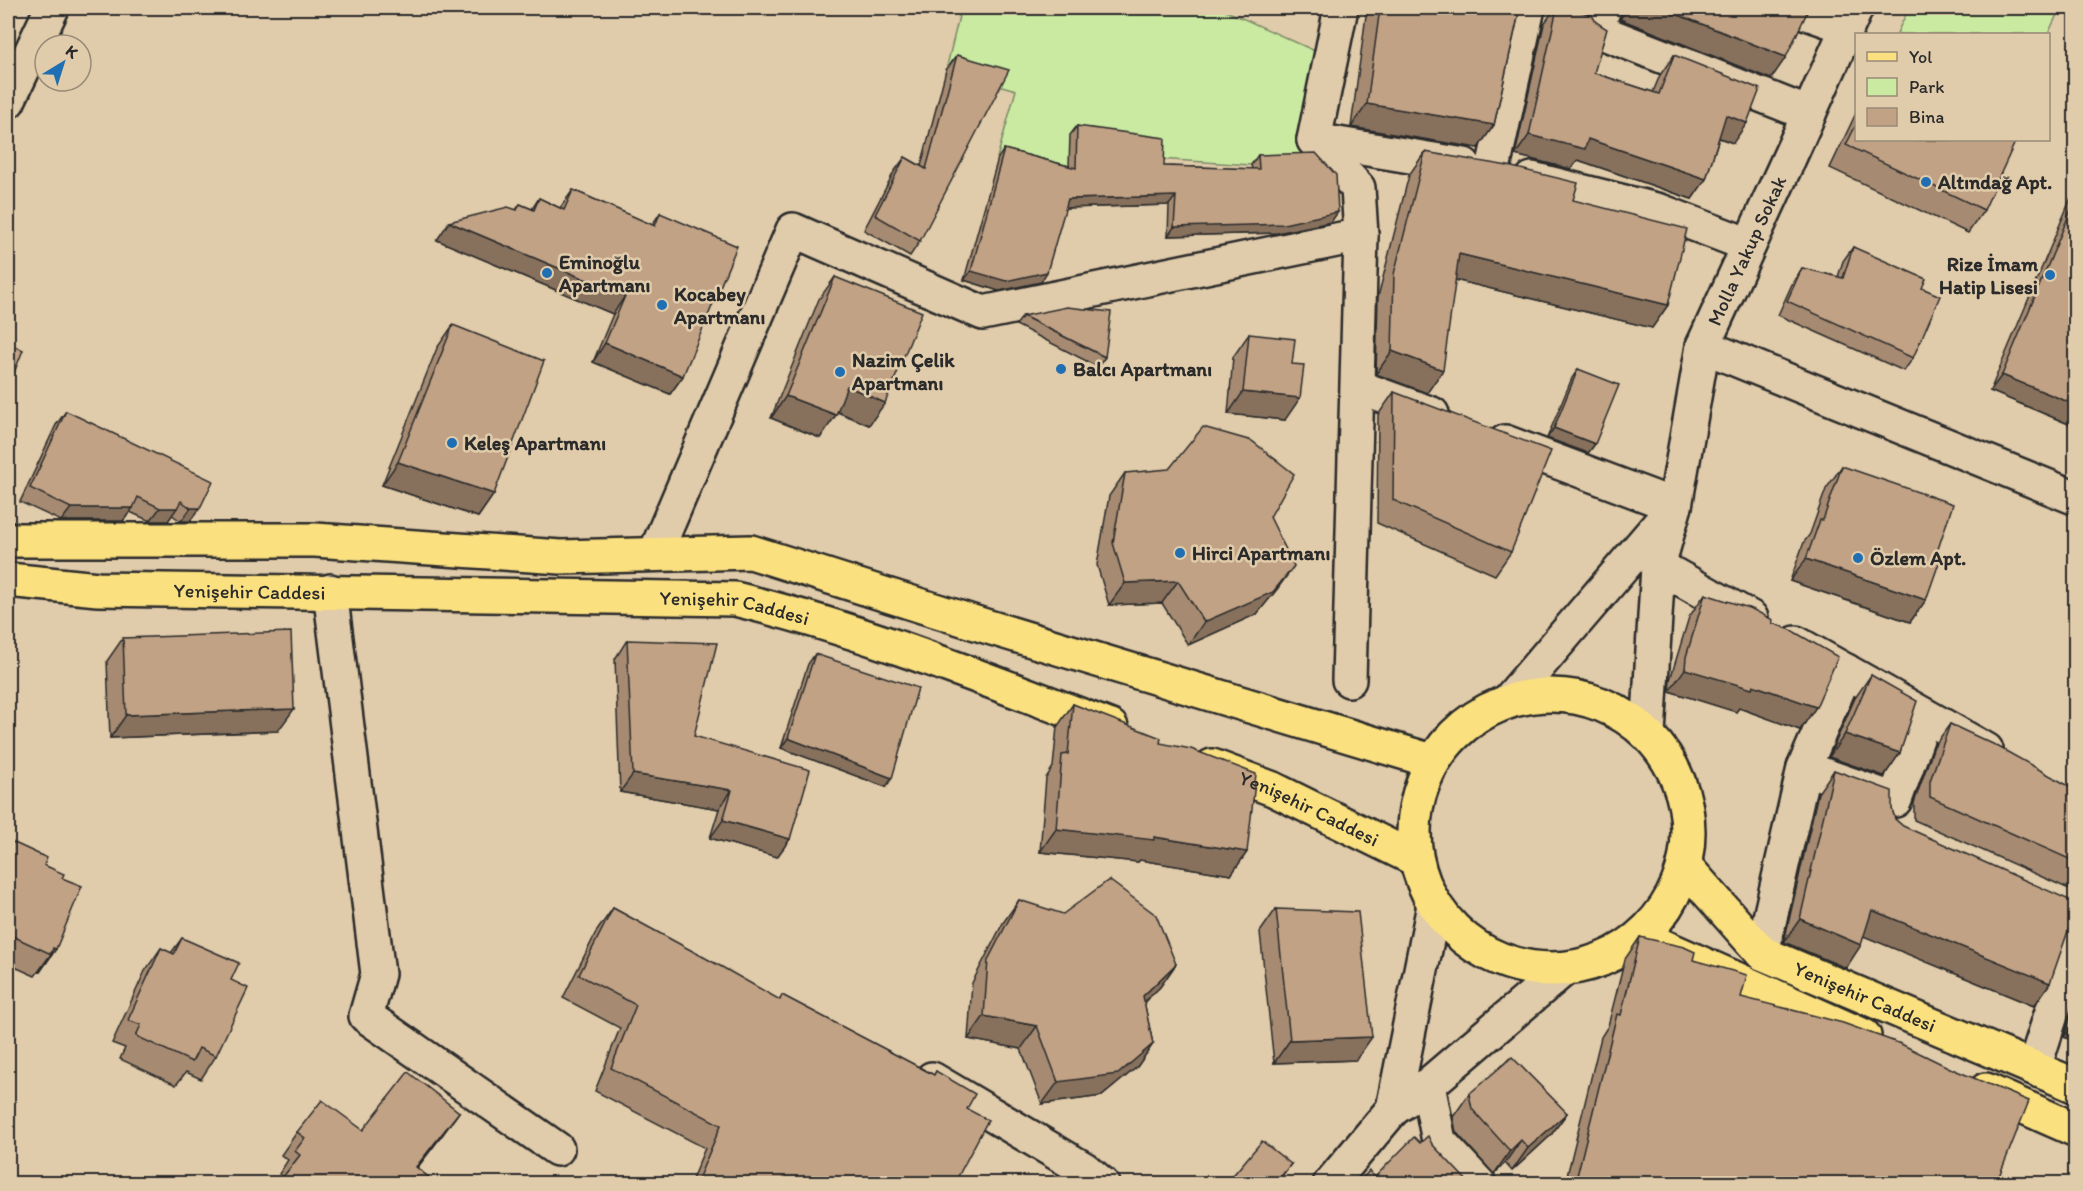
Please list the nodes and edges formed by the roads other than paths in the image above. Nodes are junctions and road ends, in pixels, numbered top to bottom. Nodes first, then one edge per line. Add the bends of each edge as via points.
1 (52, 8) edge
2 (1341, 8) edge
3 (1528, 8) edge
4 (1604, 8) edge
5 (1793, 8) edge
6 (1851, 17) edge
7 (8, 101) edge
8 (1809, 114) junction
9 (1314, 140) junction
10 (1493, 170) junction
11 (1361, 235) junction
12 (1749, 245) junction
13 (1703, 346) junction
14 (1358, 387) junction
15 (2076, 498) edge
16 (1676, 506) junction
17 (8, 540) edge
18 (655, 554) junction
19 (1658, 566) junction
20 (8, 580) edge
21 (330, 591) junction
22 (1846, 672) junction
23 (1349, 680) dead end
24 (1509, 700) junction
25 (1925, 716) junction
26 (1648, 735) junction
27 (1140, 739) edge
28 (1185, 756) edge
29 (1432, 761) junction
30 (2015, 767) edge
31 (1803, 768) junction
32 (1895, 800) junction
33 (1895, 832) edge
34 (1415, 859) junction
35 (1685, 866) junction
36 (1434, 905) junction
37 (2072, 919) edge
38 (1641, 937) junction
39 (1762, 952) junction
40 (1564, 969) junction
41 (1891, 1048) edge
42 (909, 1065) edge
43 (2034, 1068) junction
44 (1956, 1077) edge
45 (1428, 1085) junction
46 (2076, 1086) edge
47 (1393, 1109) junction
48 (2076, 1130) edge
49 (558, 1149) dead end
50 (1102, 1184) edge
51 (1330, 1184) edge
52 (1479, 1184) edge

1 - 7 street
2 - 9 street
3 - 10 street
4 - 8 street via 1596,30
5 - 6 street
6 - 8 street, Molla Yakup Sokak
8 - 12 street, Molla Yakup Sokak
9 - 10 street
9 - 11 street via 1359,188
10 - 12 street via 1660,211
11 - 14 street
11 - 18 street via 983,313 793,230
12 - 13 street, Molla Yakup Sokak
13 - 15 street
13 - 16 street, Molla Yakup Sokak
14 - 16 street
14 - 23 street
16 - 19 street, Molla Yakup Sokak
16 - 24 street
17 - 18 main road via 315,540 561,557
18 - 29 main road via 751,552
19 - 22 street
19 - 26 street, Molla Yakup Sokak
20 - 21 main road, Yenişehir Caddesi via 98,589
21 - 27 main road, Yenişehir Caddesi via 735,598 953,667
21 - 49 street via 378,974 366,1016
22 - 25 street
22 - 31 street
24 - 26 main road via 1559,693 1607,706
24 - 29 main road via 1464,723
25 - 30 street
25 - 32 street
26 - 35 main road via 1677,776 1689,824
28 - 34 main road, Yenişehir Caddesi via 1273,789
29 - 34 main road via 1415,808
31 - 32 street
31 - 39 street
32 - 33 street
34 - 36 main road
35 - 38 main road via 1668,905
35 - 39 main road, Yenişehir Caddesi
36 - 40 main road via 1469,943 1514,965
36 - 47 street
37 - 43 street
38 - 40 main road via 1606,959
38 - 41 main road, Yenişehir Caddesi
39 - 43 main road, Yenişehir Caddesi
40 - 45 street
42 - 50 street via 1084,1169
43 - 46 main road, Yenişehir Caddesi
44 - 48 main road
45 - 47 street
45 - 52 street via 1439,1140
47 - 51 street

